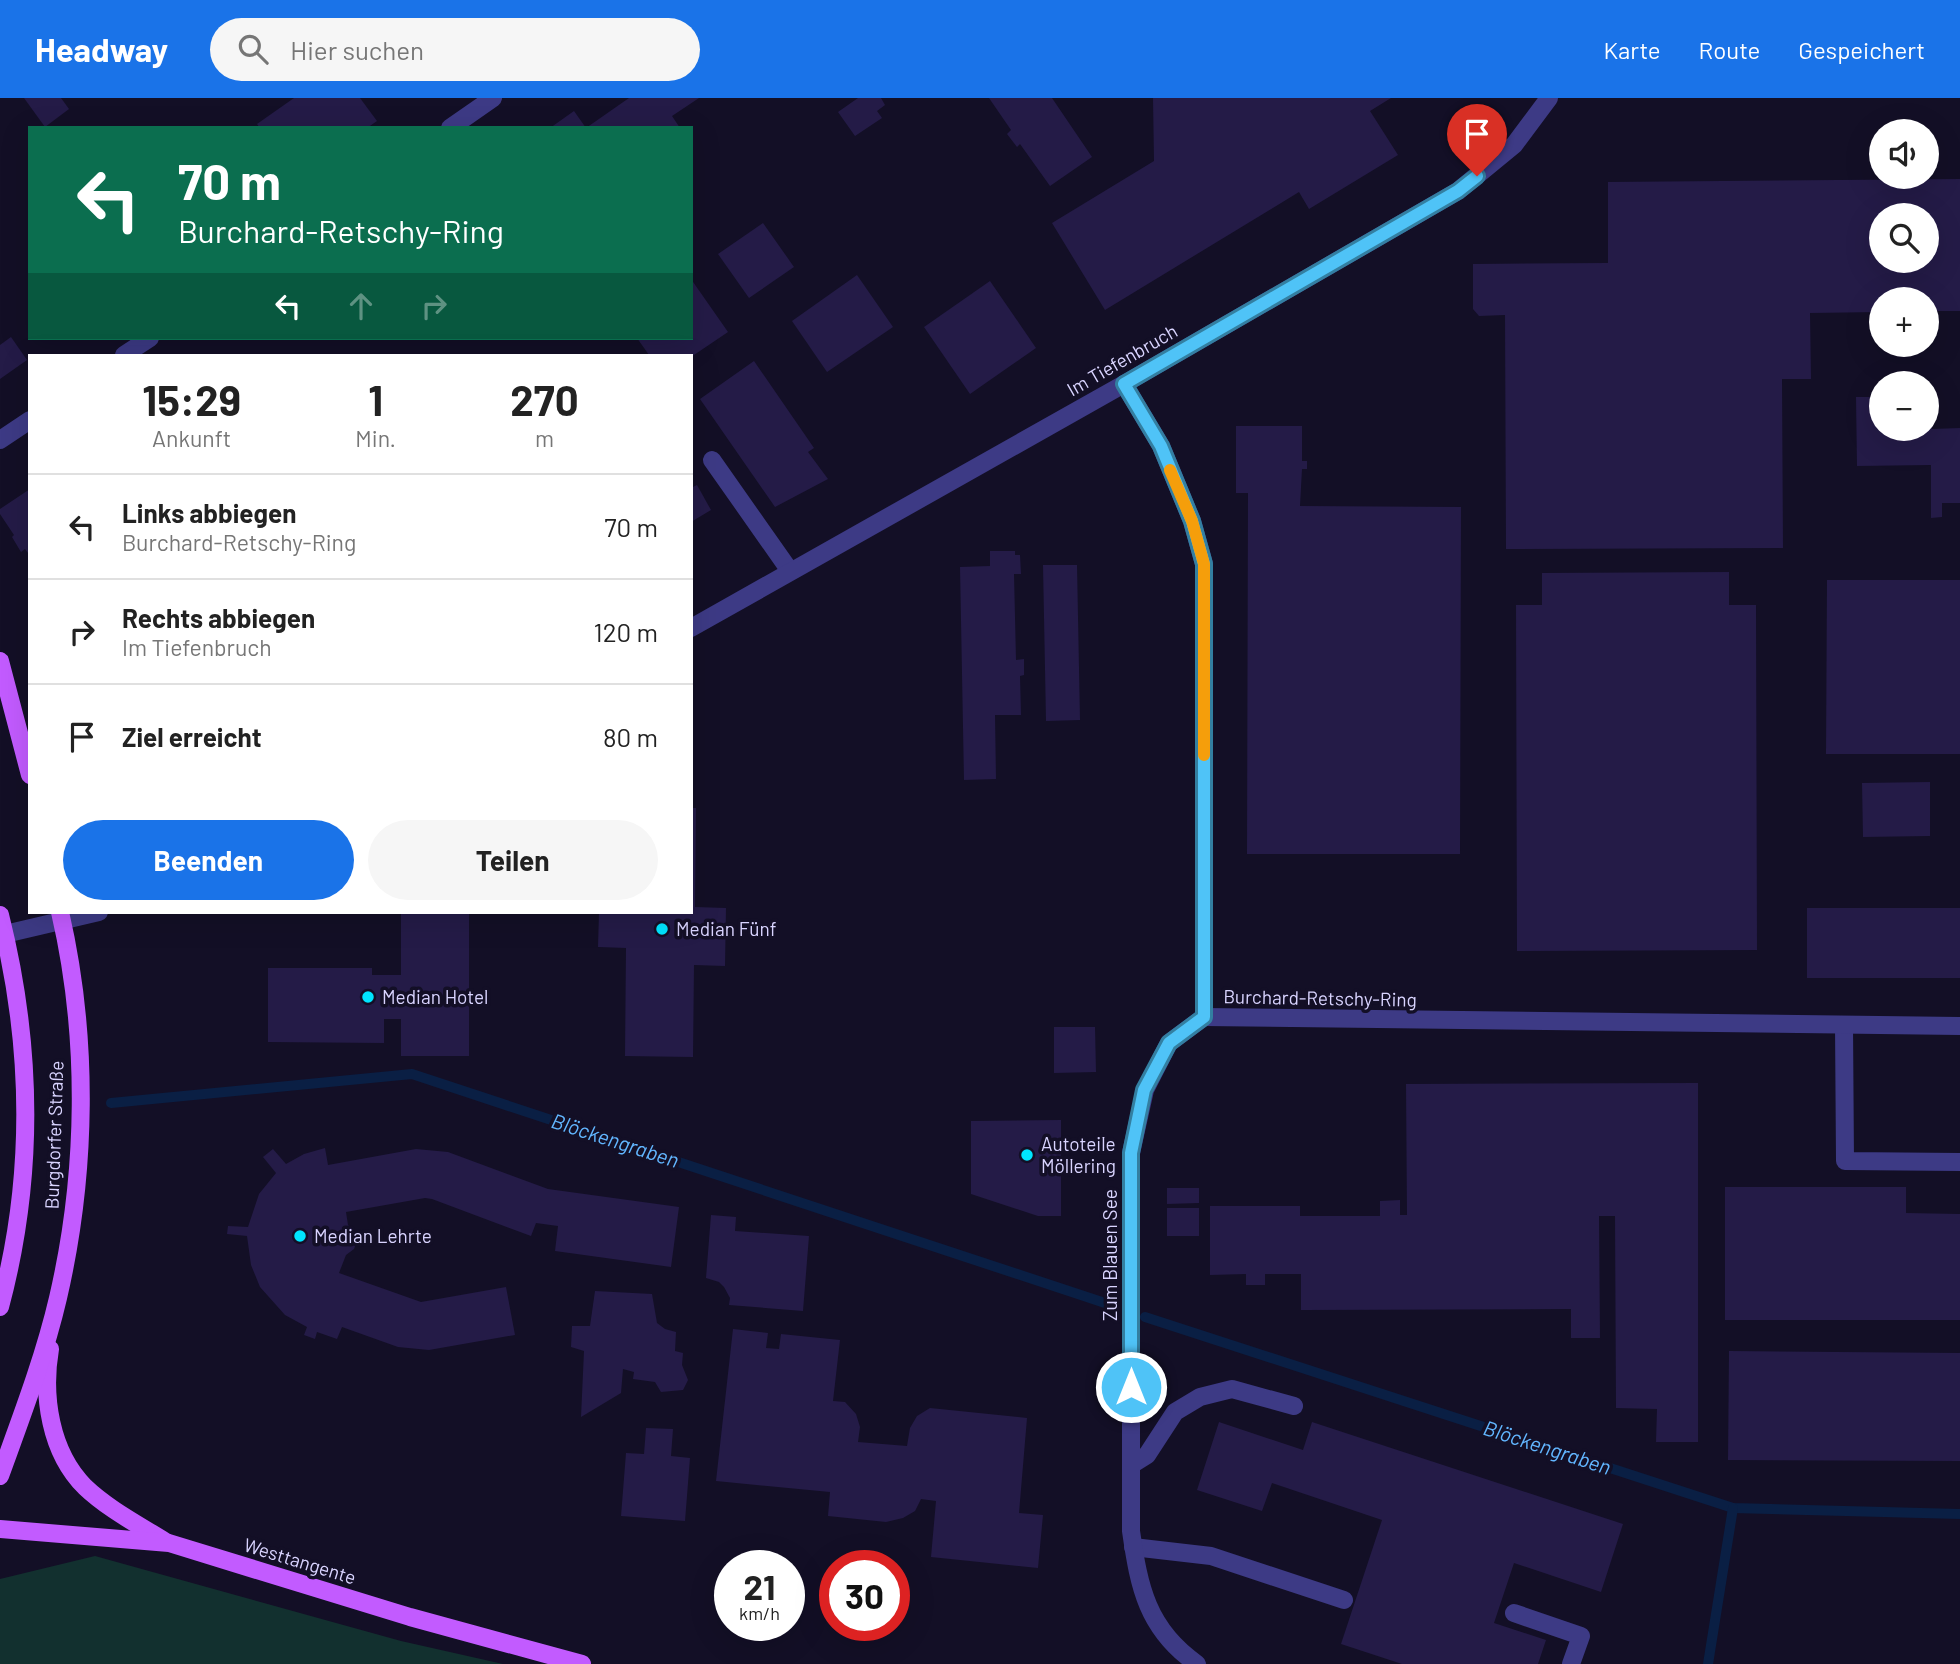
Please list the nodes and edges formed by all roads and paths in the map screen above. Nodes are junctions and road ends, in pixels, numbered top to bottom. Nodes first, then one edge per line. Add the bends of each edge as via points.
1 (492, 98) edge
2 (1549, 98) edge
3 (453, 126) edge
4 (147, 340) edge
5 (126, 354) edge
6 (1124, 384) junction
7 (28, 421) edge
8 (0, 440) edge
9 (712, 460) dead end
10 (790, 571) junction
11 (693, 627) edge
12 (0, 662) edge
13 (28, 767) edge
14 (80, 914) edge
15 (0, 915) edge
16 (61, 916) edge
17 (2, 935) edge
18 (1204, 1017) junction
19 (1844, 1025) junction
20 (1960, 1026) edge
21 (1960, 1162) edge
22 (58, 1299) junction
23 (0, 1307) edge
24 (1294, 1406) dead end
25 (1131, 1465) junction
26 (0, 1476) edge
27 (0, 1529) edge
28 (169, 1544) junction
29 (1133, 1547) junction
30 (1344, 1600) dead end
31 (1514, 1613) dead end
32 (582, 1664) edge
33 (1197, 1664) edge
34 (1571, 1664) edge

1 - 3 street
2 - 6 street, Im Tiefenbruch via 1514,145 1458,191
4 - 5 street
6 - 10 street, Im Tiefenbruch
6 - 18 street, Burchard-Retschy-Ring via 1161,446 1204,564
7 - 8 street
9 - 10 street
10 - 11 street, Im Tiefenbruch
12 - 13 main road
14 - 16 street
15 - 17 main road, Burgdorfer Straße
16 - 17 street
16 - 22 main road, Burgdorfer Straße via 75,1005 81,1087 75,1207
17 - 23 main road, Burgdorfer Straße via 20,1012 27,1092 20,1204
18 - 19 street, Burchard-Retschy-Ring
18 - 25 street, Zum Blauen See via 1169,1043 1144,1090 1131,1153
19 - 20 street, Burchard-Retschy-Ring
19 - 21 street via 1845,1161
22 - 26 main road, Burgdorfer Straße
22 - 28 main road via 49,1354 48,1398 54,1434 84,1486
24 - 25 street via 1232,1389 1200,1397 1175,1412 1147,1455
25 - 29 street, Zum Blauen See
27 - 28 main road, Westtangente
28 - 32 main road, Westtangente
29 - 30 street via 1212,1556
29 - 33 street, Zum Blauen See via 1139,1582 1156,1623 1178,1651
31 - 34 street via 1581,1636

